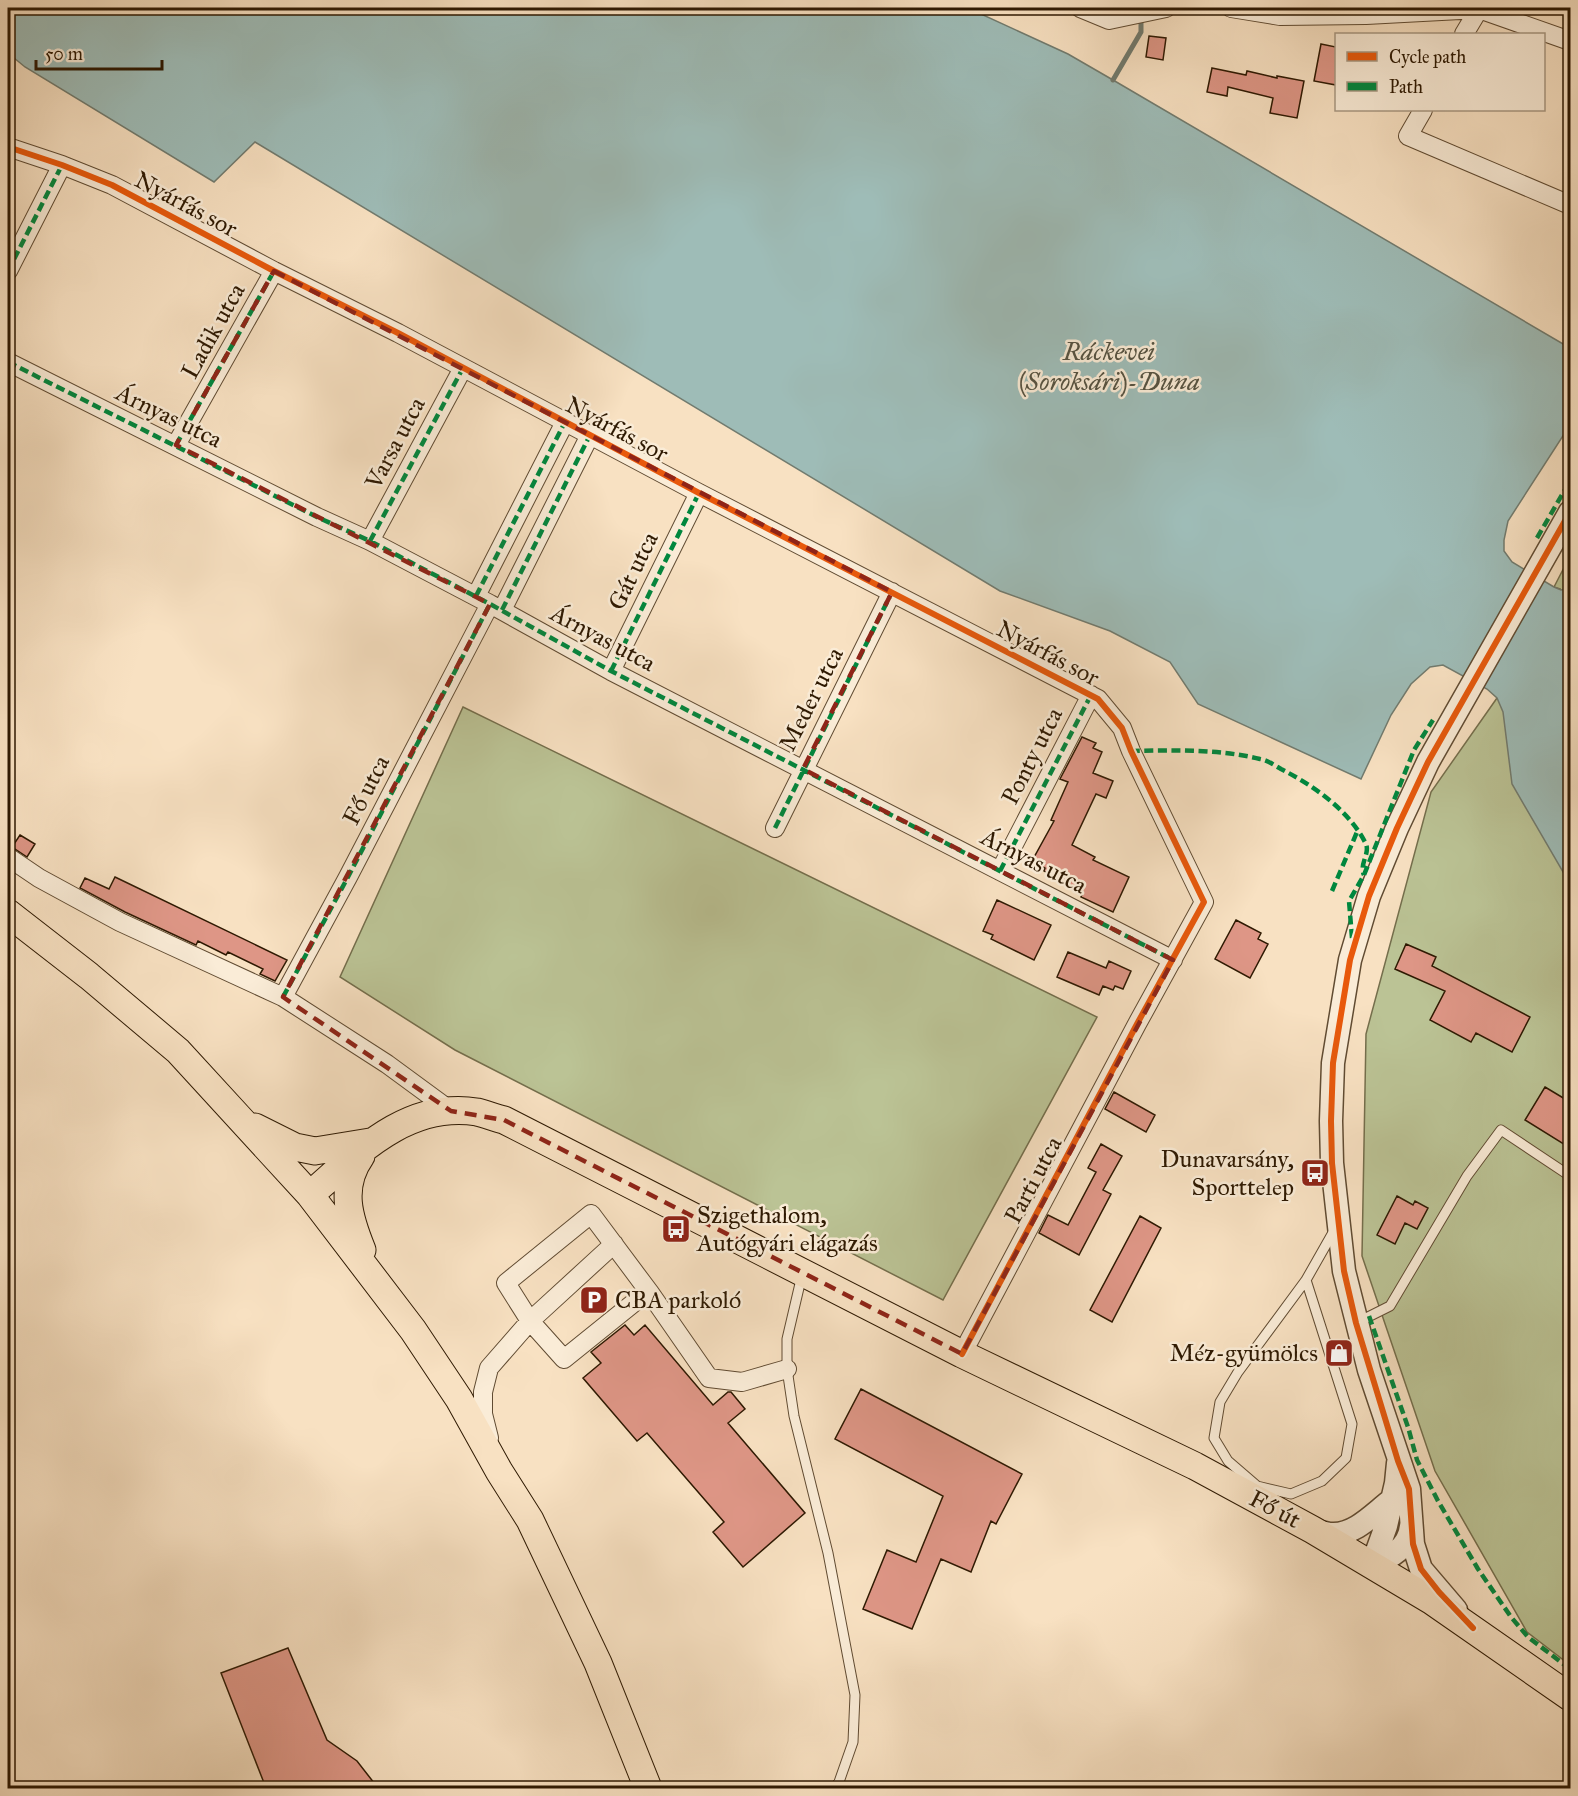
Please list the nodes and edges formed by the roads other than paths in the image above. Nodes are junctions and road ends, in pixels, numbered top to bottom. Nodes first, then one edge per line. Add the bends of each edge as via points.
1 (1080, 8) edge
2 (1231, 8) edge
3 (1160, 9) edge
4 (1479, 9) edge
5 (1465, 33) edge
6 (1570, 41) edge
7 (1422, 111) edge
8 (8, 147) edge
9 (62, 165) junction
10 (1570, 205) edge
11 (8, 271) edge
12 (273, 271) junction
13 (8, 362) edge
14 (463, 368) junction
15 (565, 422) junction
16 (590, 435) junction
17 (176, 445) junction
18 (699, 493) junction
19 (1570, 512) edge
20 (370, 541) junction
21 (892, 592) junction
22 (489, 604) junction
23 (611, 671) junction
24 (1091, 695) junction
25 (803, 769) junction
26 (775, 828) dead end
27 (8, 857) edge
28 (1000, 871) junction
29 (8, 913) edge
30 (1173, 960) junction
31 (283, 997) junction
32 (451, 1111) junction
33 (241, 1121) junction
34 (371, 1142) junction
35 (1570, 1176) edge
36 (310, 1195) junction
37 (1337, 1224) junction
38 (614, 1244) junction
39 (803, 1273) junction
40 (374, 1279) junction
41 (1306, 1280) junction
42 (650, 1293) junction
43 (530, 1321) junction
44 (1356, 1323) junction
45 (962, 1354) junction
46 (787, 1369) junction
47 (1398, 1461) junction
48 (499, 1472) junction
49 (1393, 1499) junction
50 (1412, 1515) junction
51 (1313, 1530) junction
52 (1372, 1565) junction
53 (1473, 1628) junction
54 (1570, 1697) edge
55 (648, 1788) edge
56 (834, 1788) edge

1 - 3 street via 1108,20
2 - 4 street via 1280,16
4 - 5 street
4 - 6 street
7 - 10 street via 1408,136
8 - 9 street, Nyárfás sor
9 - 11 street
9 - 12 street, Nyárfás sor via 111,185
12 - 14 street, Nyárfás sor
12 - 17 street, Ladik utca
13 - 17 street, Árnyas utca
14 - 15 street, Nyárfás sor
14 - 20 street, Varsa utca
15 - 16 street, Nyárfás sor
15 - 22 street, Fő utca
16 - 18 street, Nyárfás sor
16 - 22 street, Fő utca
17 - 20 street, Árnyas utca
18 - 21 street, Nyárfás sor
18 - 23 street, Gát utca
19 - 37 street via 1428,762 1369,896 1350,960 1333,1063 1332,1163
20 - 22 street, Árnyas utca
21 - 24 street, Nyárfás sor
21 - 25 street, Meder utca
22 - 23 street, Árnyas utca
22 - 31 street, Fő utca
23 - 25 street, Árnyas utca
24 - 28 street, Ponty utca
24 - 30 street, Nyárfás sor via 1122,728 1204,902
25 - 26 street, Meder utca
25 - 28 street, Árnyas utca
27 - 31 street via 120,922
28 - 30 street, Árnyas utca
29 - 33 main road via 178,1052
30 - 45 street, Parti utca
31 - 32 street
32 - 34 main road, Fő út via 412,1119
32 - 39 main road, Fő út via 477,1112 504,1120
33 - 34 main road via 295,1147 315,1151
33 - 36 main road
34 - 36 main road, Fő út
34 - 40 main road via 352,1171 347,1191 352,1224
35 - 44 lane via 1501,1130 1467,1176 1390,1306
36 - 40 main road
37 - 41 lane
37 - 44 street
38 - 42 street
38 - 43 street
38 - 43 street via 591,1214 506,1282
39 - 45 main road, Fő út
39 - 46 lane via 787,1339
40 - 48 main road via 459,1399
41 - 41 lane via 1352,1424 1346,1458 1322,1481 1291,1494 1257,1486 1228,1461 1214,1438 1220,1402
42 - 43 street via 564,1359
42 - 46 street via 709,1378 742,1382
43 - 48 street via 489,1368 483,1392 483,1414
44 - 47 street
45 - 51 main road, Fő út via 1195,1466
46 - 56 lane via 855,1695 854,1742
47 - 49 street
47 - 50 street via 1409,1489
48 - 55 main road via 530,1520 581,1624
49 - 51 street via 1349,1530 1332,1534
49 - 52 street
50 - 52 street via 1411,1532 1404,1544 1390,1558
50 - 53 street via 1413,1545 1421,1569
51 - 52 main road, Fő út
52 - 53 main road, Fő út
53 - 54 main road, Fő út

